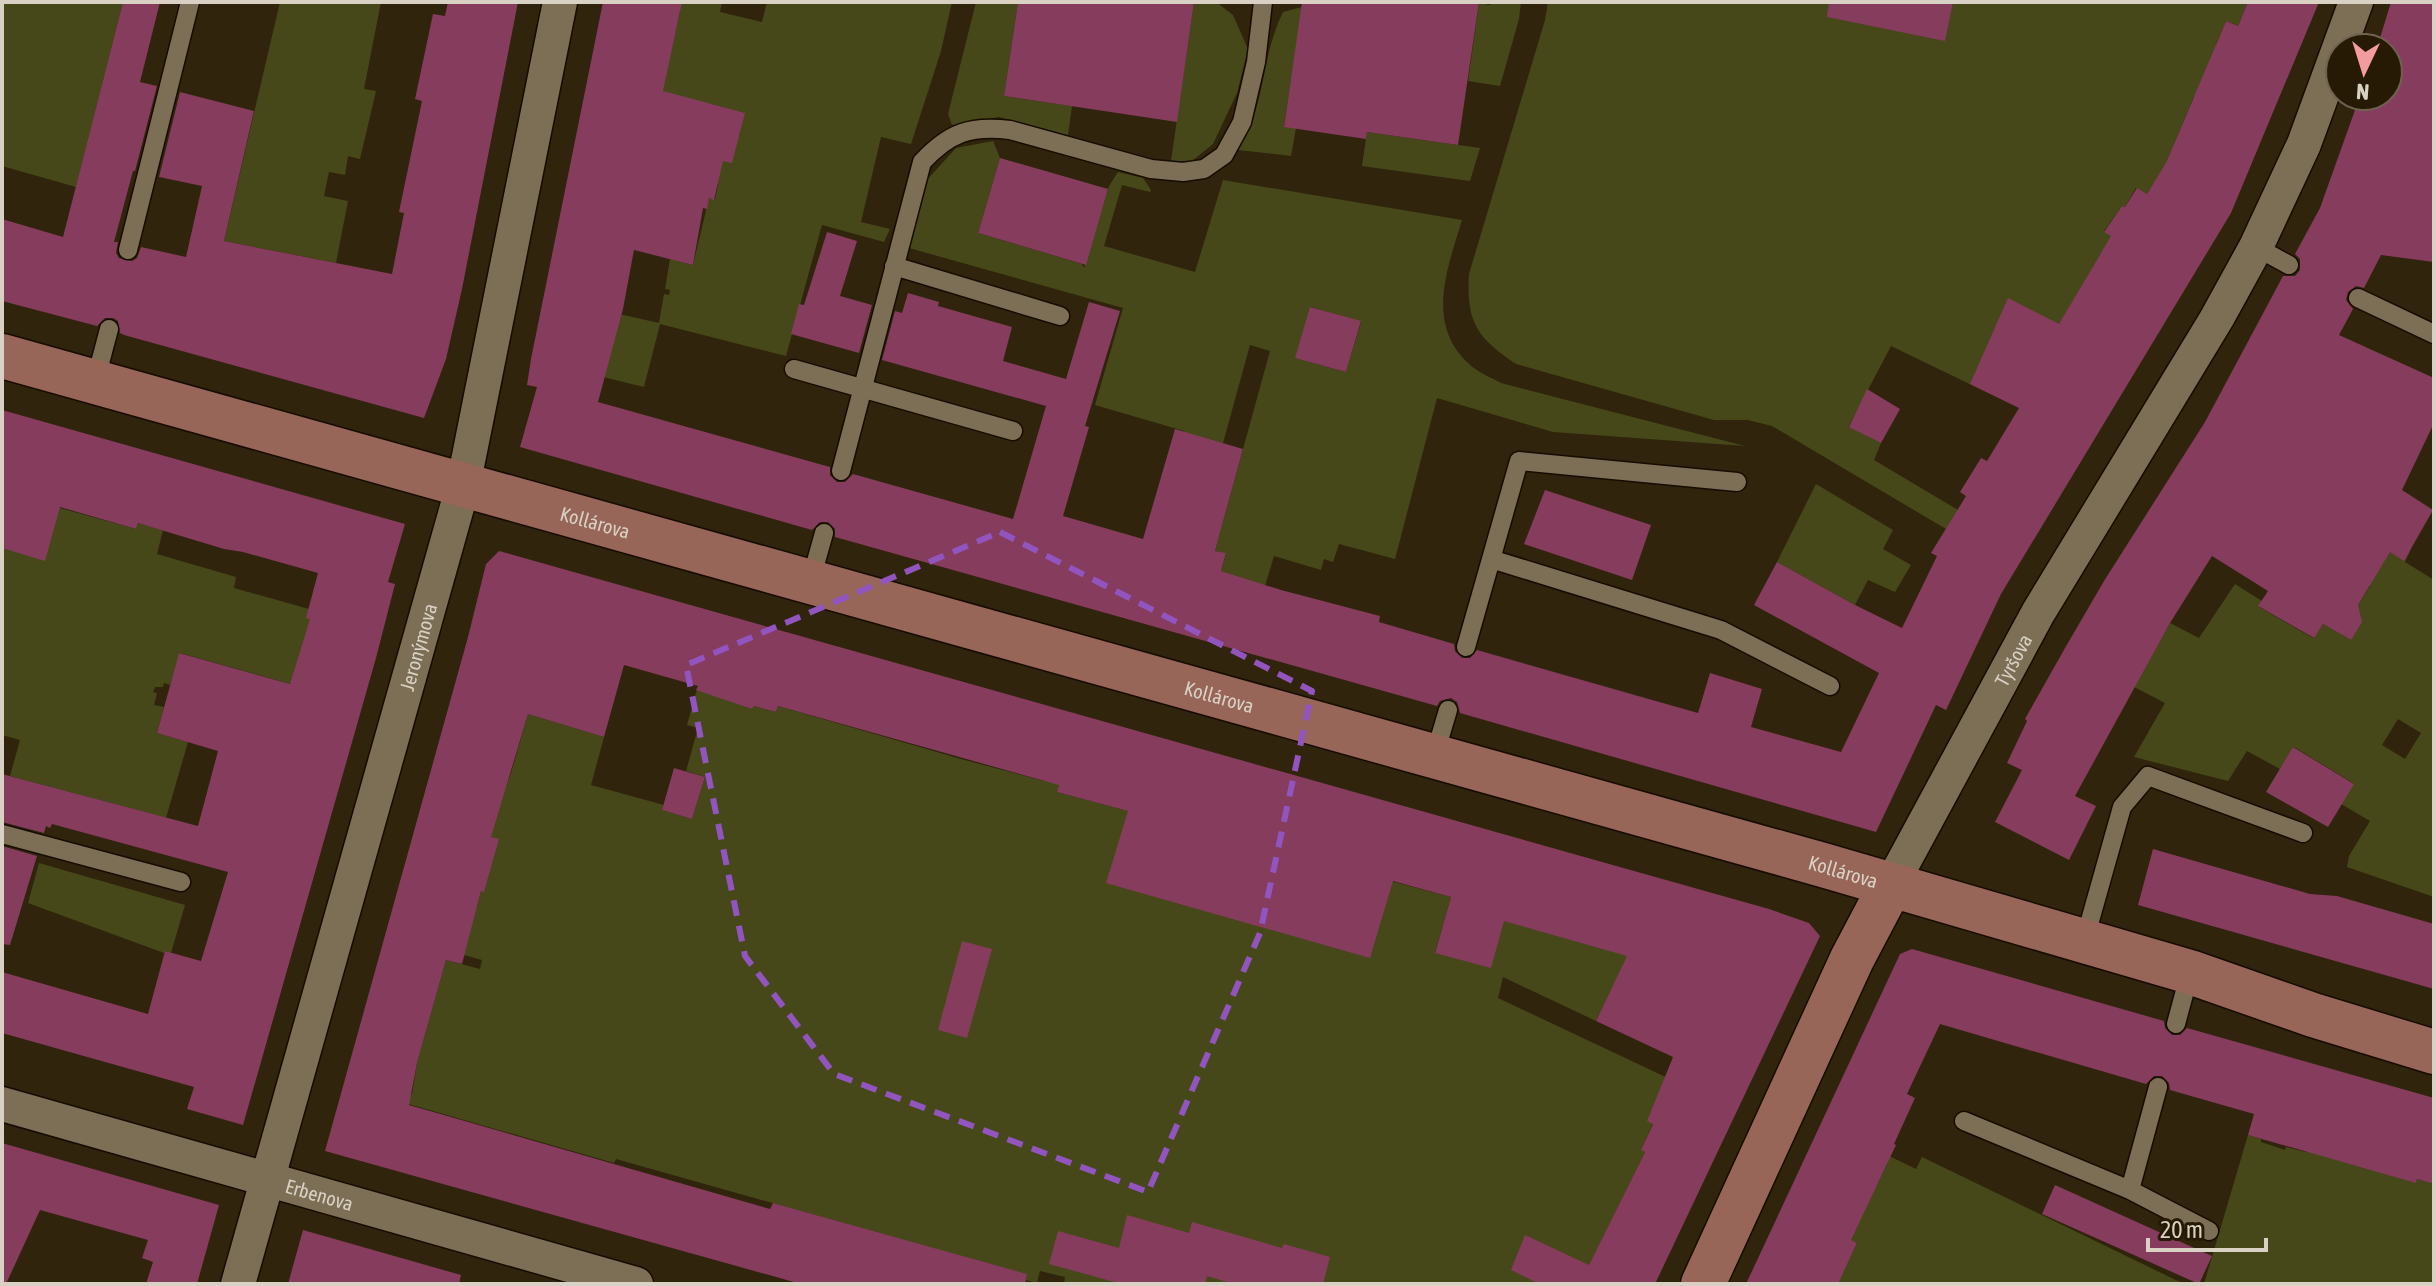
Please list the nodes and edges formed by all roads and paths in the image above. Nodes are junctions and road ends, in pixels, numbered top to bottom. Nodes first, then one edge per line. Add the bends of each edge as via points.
1 (190, 2) edge
2 (560, 2) edge
3 (1263, 2) edge
4 (2356, 2) edge
5 (2256, 247) junction
6 (128, 250) dead end
7 (2289, 265) dead end
8 (894, 266) junction
9 (2358, 298) dead end
10 (1060, 316) dead end
11 (109, 329) dead end
12 (2434, 334) edge
13 (2, 356) edge
14 (794, 369) dead end
15 (95, 382) junction
16 (862, 388) junction
17 (1013, 431) dead end
18 (841, 471) dead end
19 (1737, 482) dead end
20 (463, 486) junction
21 (824, 533) dead end
22 (1491, 559) junction
23 (810, 583) junction
24 (1466, 647) dead end
25 (1830, 686) dead end
26 (1448, 710) dead end
27 (1434, 757) junction
28 (2303, 833) dead end
29 (2, 834) edge
30 (181, 882) dead end
31 (1891, 885) junction
32 (2084, 942) junction
33 (2190, 972) junction
34 (2176, 1024) dead end
35 (2434, 1052) edge
36 (2158, 1087) dead end
37 (2, 1104) edge
38 (1964, 1121) dead end
39 (267, 1178) junction
40 (2130, 1190) junction
41 (2209, 1231) dead end
42 (238, 1284) edge
43 (636, 1284) edge
44 (1703, 1284) edge

1 - 6 lane
2 - 20 street, Jeronýmova
3 - 8 lane via 1242,122 1224,155 1204,169 1183,172 1151,169 1010,130 987,128 952,136 922,162
4 - 5 street, Tyršova via 2304,144
5 - 7 lane
5 - 31 street, Tyršova via 2038,613
8 - 10 lane
8 - 16 lane
9 - 12 lane
11 - 15 lane
13 - 15 main road, Kollárova
14 - 16 lane
15 - 20 main road, Kollárova
16 - 17 lane
16 - 18 lane
19 - 22 lane via 1519,461
20 - 23 main road, Kollárova
20 - 39 street, Jeronýmova
21 - 23 lane
22 - 24 lane
22 - 25 lane via 1721,630
23 - 27 main road, Kollárova
26 - 27 lane
27 - 31 main road, Kollárova
28 - 32 lane via 2148,776 2122,807
29 - 30 lane
31 - 32 main road, Kollárova
31 - 44 main road, Tyršova
32 - 33 main road, Kollárova
33 - 34 lane
33 - 35 main road, Kollárova
36 - 40 lane
37 - 39 street, Erbenova
38 - 40 lane
39 - 42 street, Jeronýmova
39 - 43 street, Erbenova
40 - 41 lane

